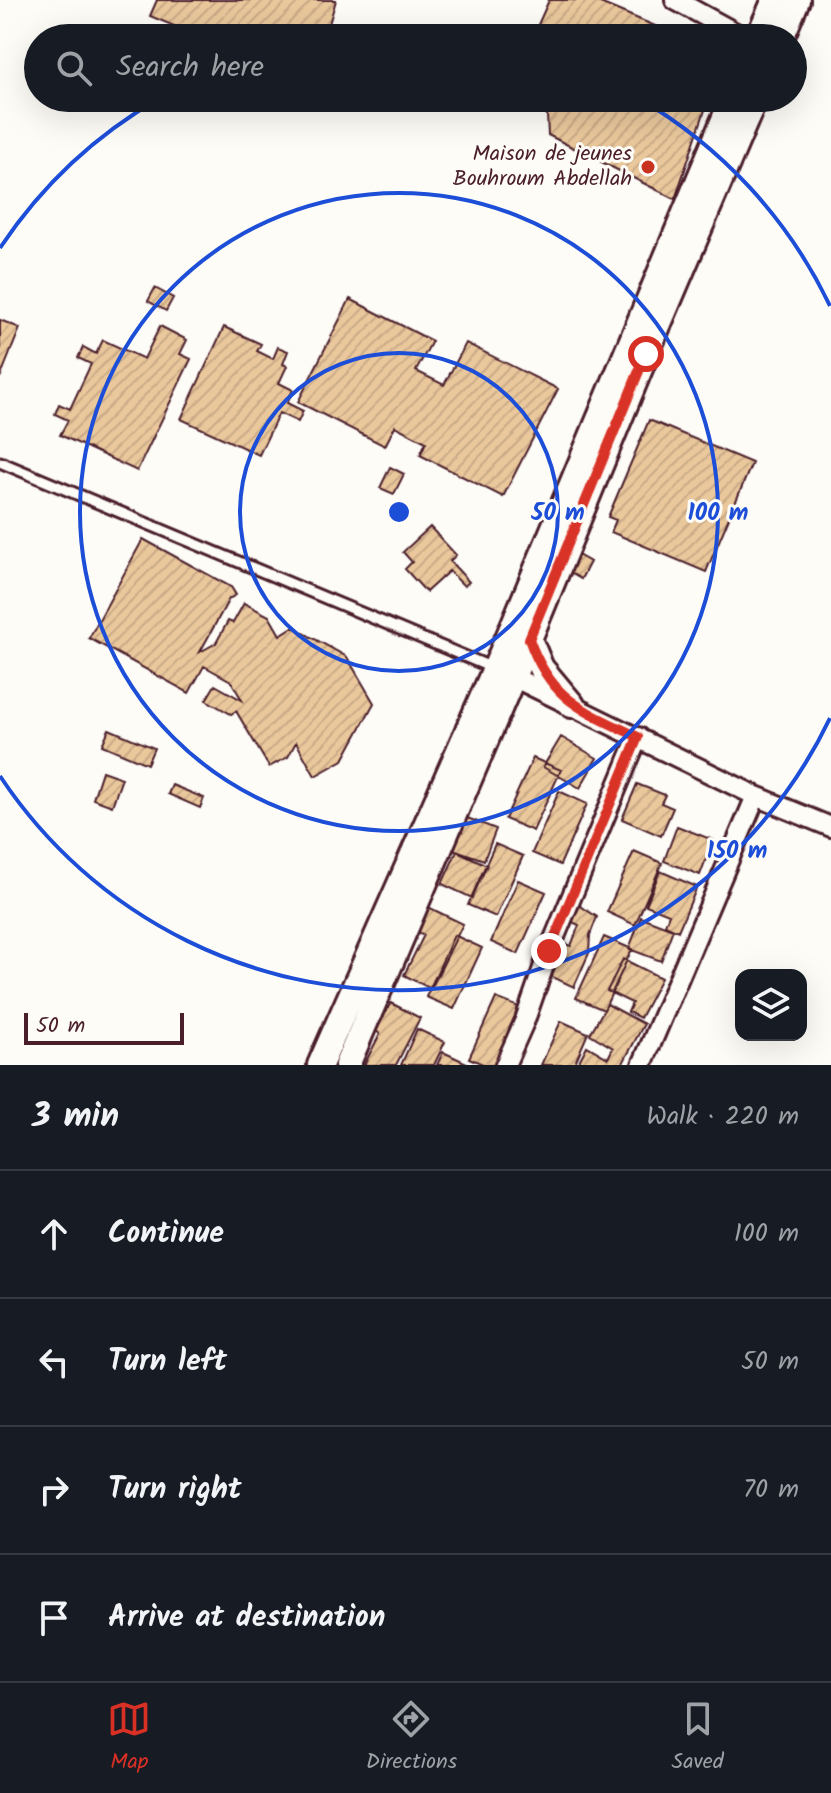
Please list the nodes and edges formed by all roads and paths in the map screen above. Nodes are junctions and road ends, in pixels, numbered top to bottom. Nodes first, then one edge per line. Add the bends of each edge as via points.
1 (675, 0) edge
2 (775, 0) edge
3 (797, 0) edge
4 (719, 24) edge
5 (764, 24) edge
6 (787, 24) edge
7 (727, 112) edge
8 (749, 112) edge
9 (0, 462) edge
10 (529, 639) junction
11 (504, 672) junction
12 (572, 705) junction
13 (638, 737) junction
14 (756, 796) junction
15 (831, 827) edge
16 (320, 1065) edge
17 (347, 1065) edge
18 (505, 1065) edge
19 (642, 1065) edge

1 - 4 street
2 - 5 main road
3 - 6 main road
7 - 11 main road
8 - 10 main road
9 - 11 lane
10 - 11 main road
10 - 12 main road via 541,668
11 - 12 street
11 - 16 main road
11 - 17 main road
12 - 13 street
13 - 14 street
13 - 18 street
14 - 15 street
14 - 19 street

